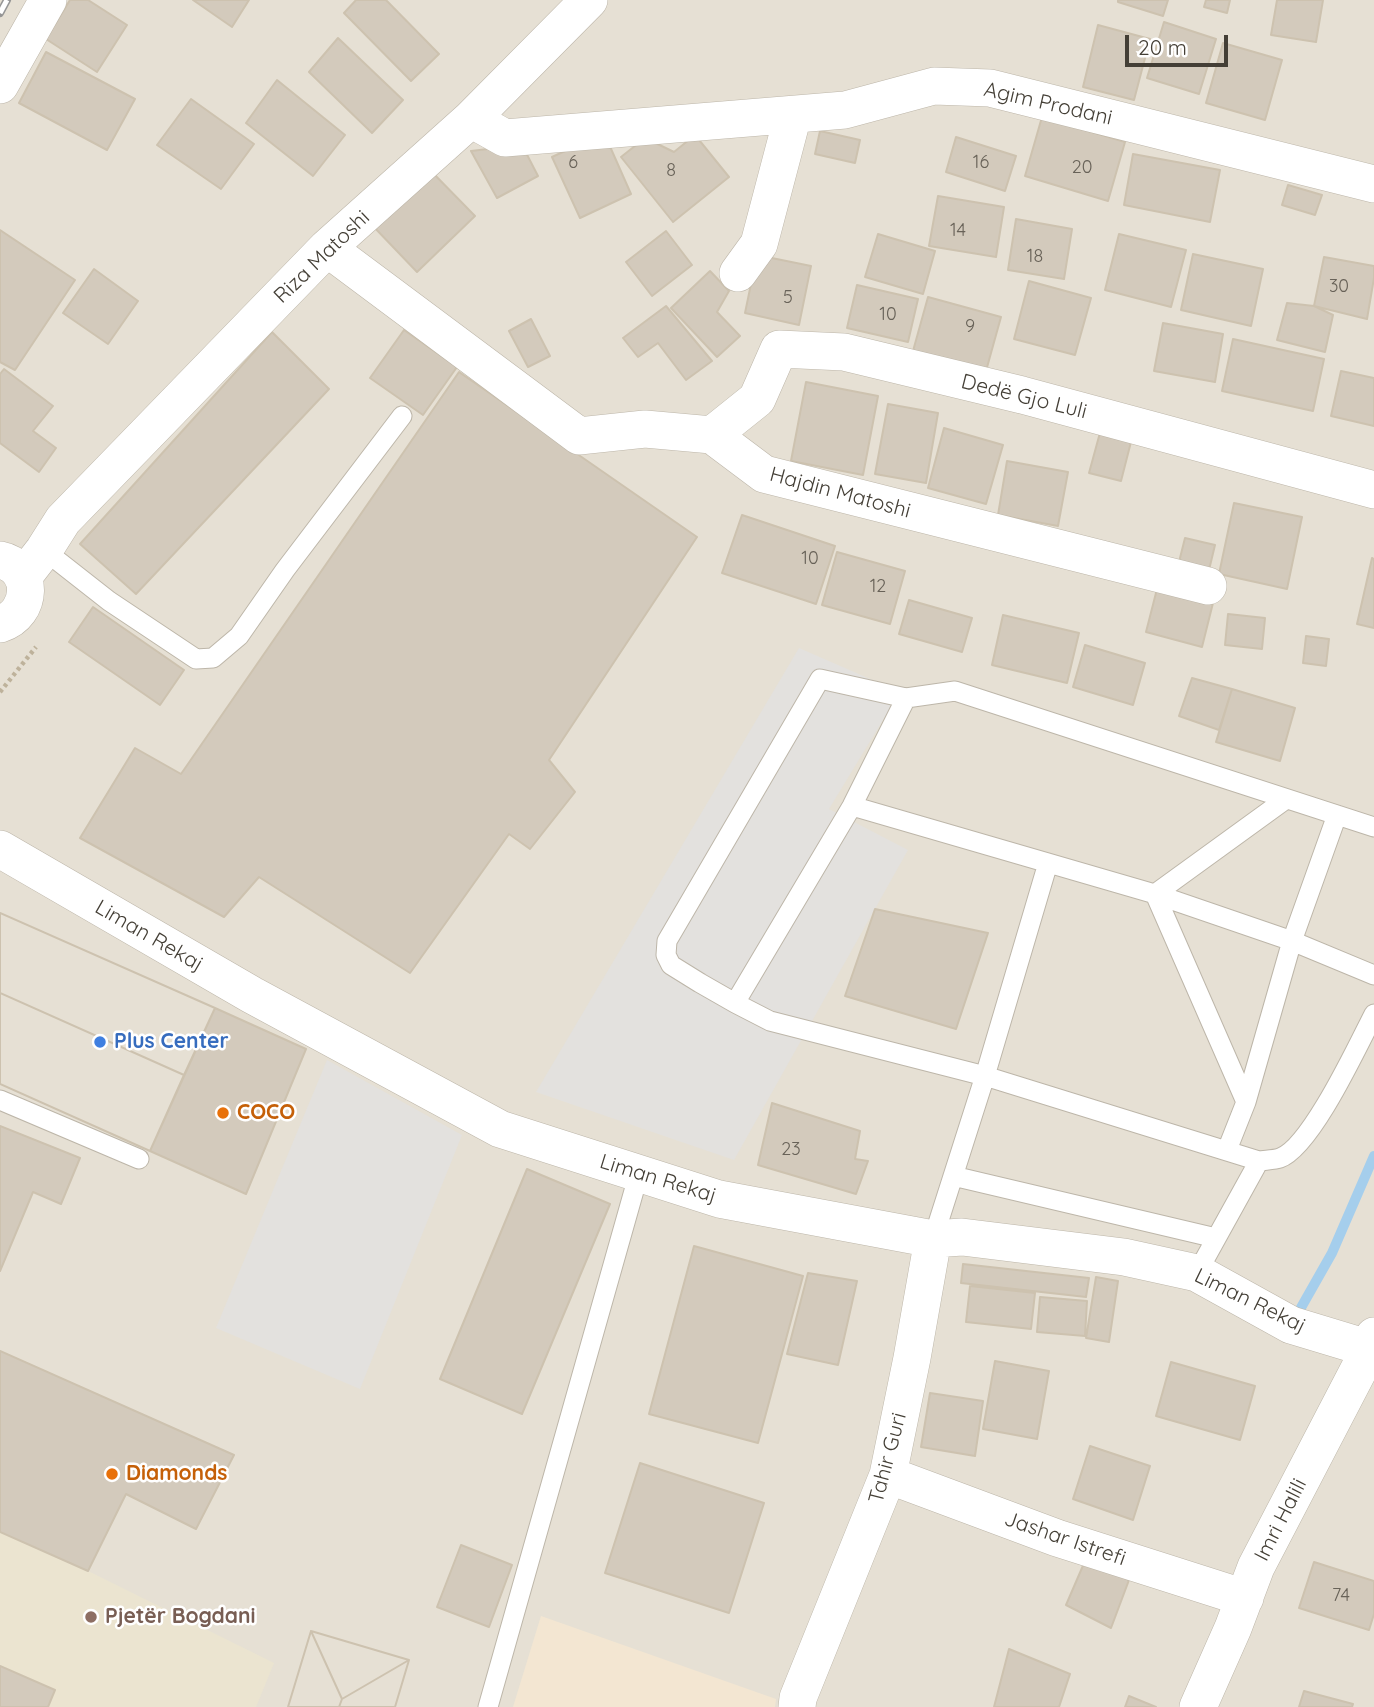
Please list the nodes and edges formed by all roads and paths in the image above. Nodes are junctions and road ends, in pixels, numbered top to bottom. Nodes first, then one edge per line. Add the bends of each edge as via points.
1 (48, 0) edge
2 (589, 0) edge
3 (0, 85) edge
4 (793, 114) junction
5 (471, 119) junction
6 (1374, 184) edge
7 (327, 248) junction
8 (738, 273) dead end
9 (402, 416) dead end
10 (712, 435) junction
11 (1374, 490) edge
12 (26, 552) edge
13 (1208, 586) dead end
14 (2, 628) edge
15 (906, 698) junction
16 (1286, 799) junction
17 (852, 806) junction
18 (1337, 815) junction
19 (1374, 827) edge
20 (0, 849) edge
21 (1048, 863) junction
22 (1155, 894) junction
23 (1292, 941) junction
24 (1374, 975) edge
25 (735, 1003) junction
26 (1374, 1014) edge
27 (985, 1076) junction
28 (0, 1100) edge
29 (1246, 1102) junction
30 (1227, 1150) junction
31 (139, 1159) dead end
32 (1259, 1161) junction
33 (639, 1174) junction
34 (953, 1175) junction
35 (1216, 1238) junction
36 (933, 1239) junction
37 (1197, 1273) junction
38 (1373, 1345) edge
39 (888, 1475) junction
40 (1245, 1598) junction
41 (488, 1707) edge
42 (797, 1707) edge
43 (1198, 1707) edge

1 - 3 street
2 - 5 street, Riza Matoshi
4 - 5 street, Agim Prodani via 505,138
4 - 6 street, Agim Prodani via 845,110 934,86 990,88
4 - 8 street via 759,244
5 - 7 street, Riza Matoshi
7 - 10 street via 579,436 645,429
7 - 12 street, Riza Matoshi
9 - 12 lane via 239,636 213,658 195,659
10 - 11 street, Dedë Gjo Luli via 757,399 779,349 844,352
10 - 13 street, Hajdin Matoshi via 764,474
12 - 14 street via 26,597
15 - 16 lane via 955,691
15 - 17 lane
15 - 25 lane via 820,679 667,941 671,965
16 - 18 lane
16 - 22 lane
17 - 21 lane
17 - 25 lane
18 - 19 lane
18 - 23 lane
20 - 33 street, Liman Rekaj via 252,995 500,1129
21 - 22 lane
21 - 27 lane
22 - 23 lane
22 - 29 lane
23 - 24 lane
23 - 29 lane
25 - 27 lane via 770,1021
26 - 32 lane via 1334,1093 1298,1145 1282,1157
27 - 30 lane
27 - 34 lane
28 - 31 lane
29 - 30 lane
30 - 32 lane
32 - 35 lane
33 - 36 street, Liman Rekaj via 719,1199
33 - 41 lane
34 - 35 lane
34 - 36 lane
35 - 37 lane
36 - 37 street, Liman Rekaj via 962,1237 1124,1256
36 - 39 street, Tahir Guri
37 - 38 street, Liman Rekaj via 1291,1325
38 - 40 street, Imri Halili via 1256,1567
39 - 40 street, Jashar Istrefi via 1057,1538
39 - 42 street, Tahir Guri
40 - 43 street, Imri Halili

